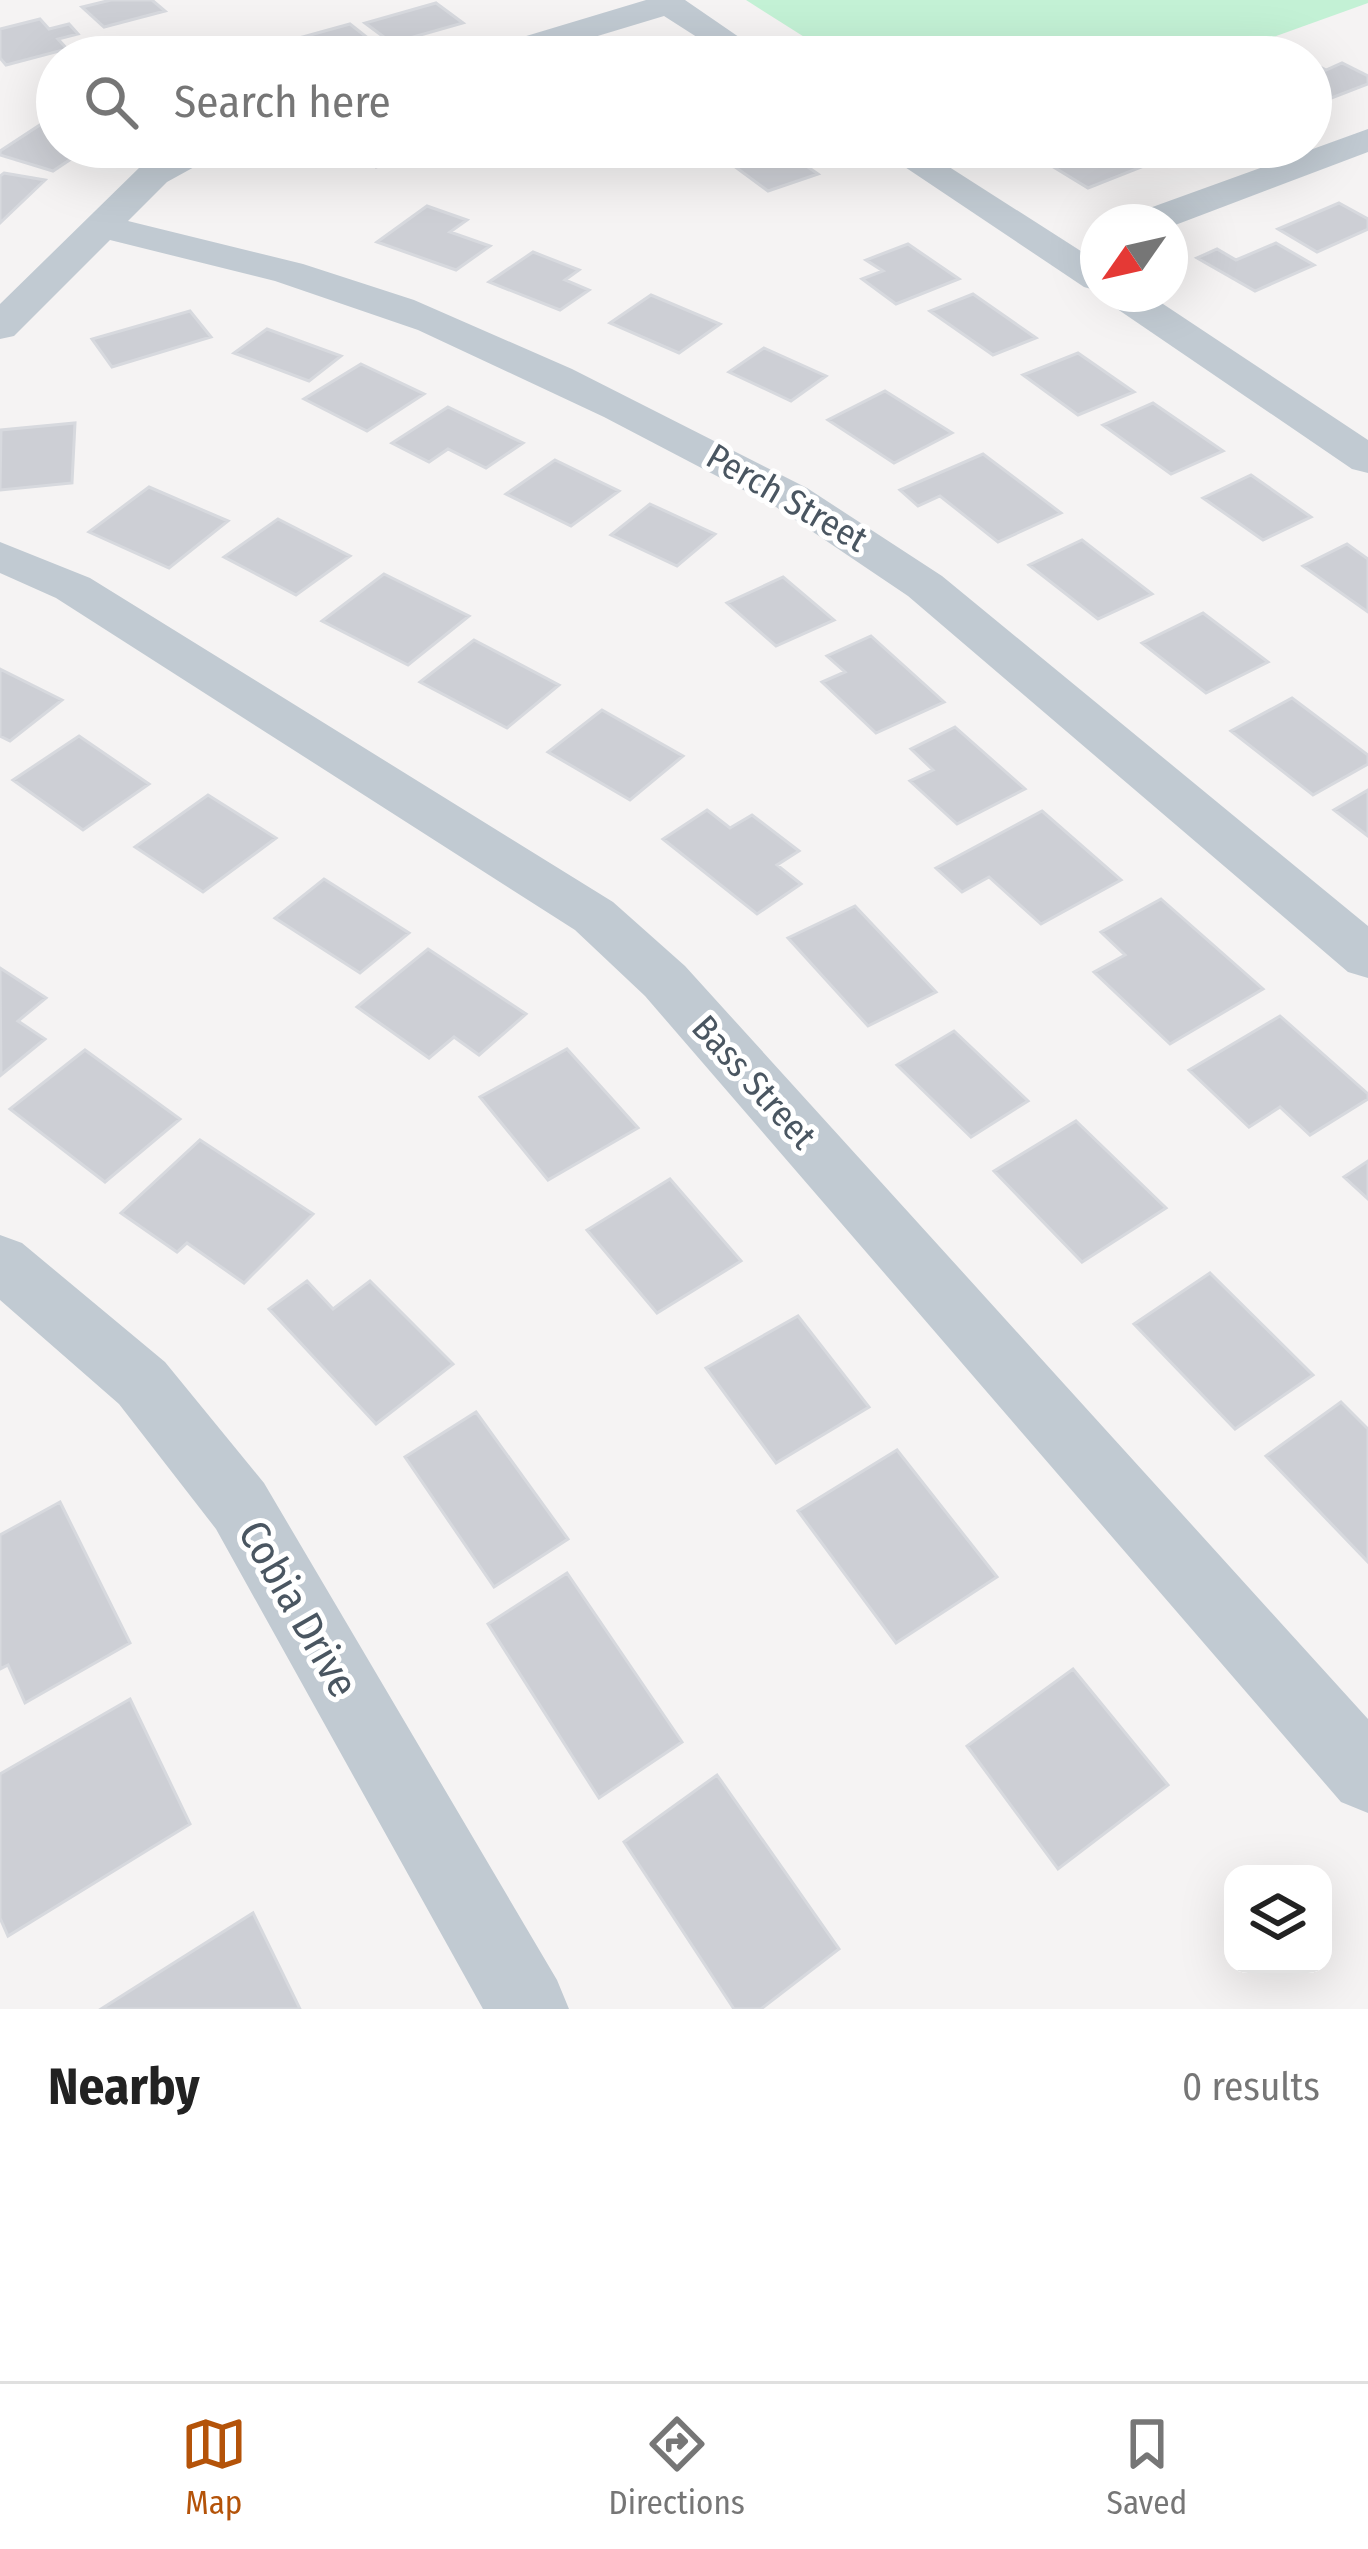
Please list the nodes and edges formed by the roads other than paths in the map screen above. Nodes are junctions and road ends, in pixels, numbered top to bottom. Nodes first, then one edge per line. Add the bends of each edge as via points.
1 (665, 2) edge
2 (558, 36) edge
3 (719, 36) edge
4 (1368, 140) edge
5 (1332, 153) edge
6 (166, 168) edge
7 (926, 168) edge
8 (1293, 168) edge
9 (1188, 207) edge
10 (100, 226) junction
11 (1080, 247) edge
12 (1061, 254) junction
13 (1080, 267) edge
14 (1148, 312) edge
15 (0, 327) edge
16 (1368, 460) edge
17 (0, 556) edge
18 (1368, 957) edge
19 (0, 1262) edge
20 (1368, 1775) edge
21 (528, 2009) edge

1 - 2 street
1 - 3 street
4 - 5 street
6 - 10 street
7 - 12 street
8 - 9 street
10 - 15 street
10 - 18 street, Perch Street via 284,270 398,308 772,483 925,586
11 - 12 street
12 - 13 street
14 - 16 street
17 - 20 street, Bass Street via 73,588 594,916 665,981
19 - 21 street, Cobia Drive via 142,1383 240,1506

